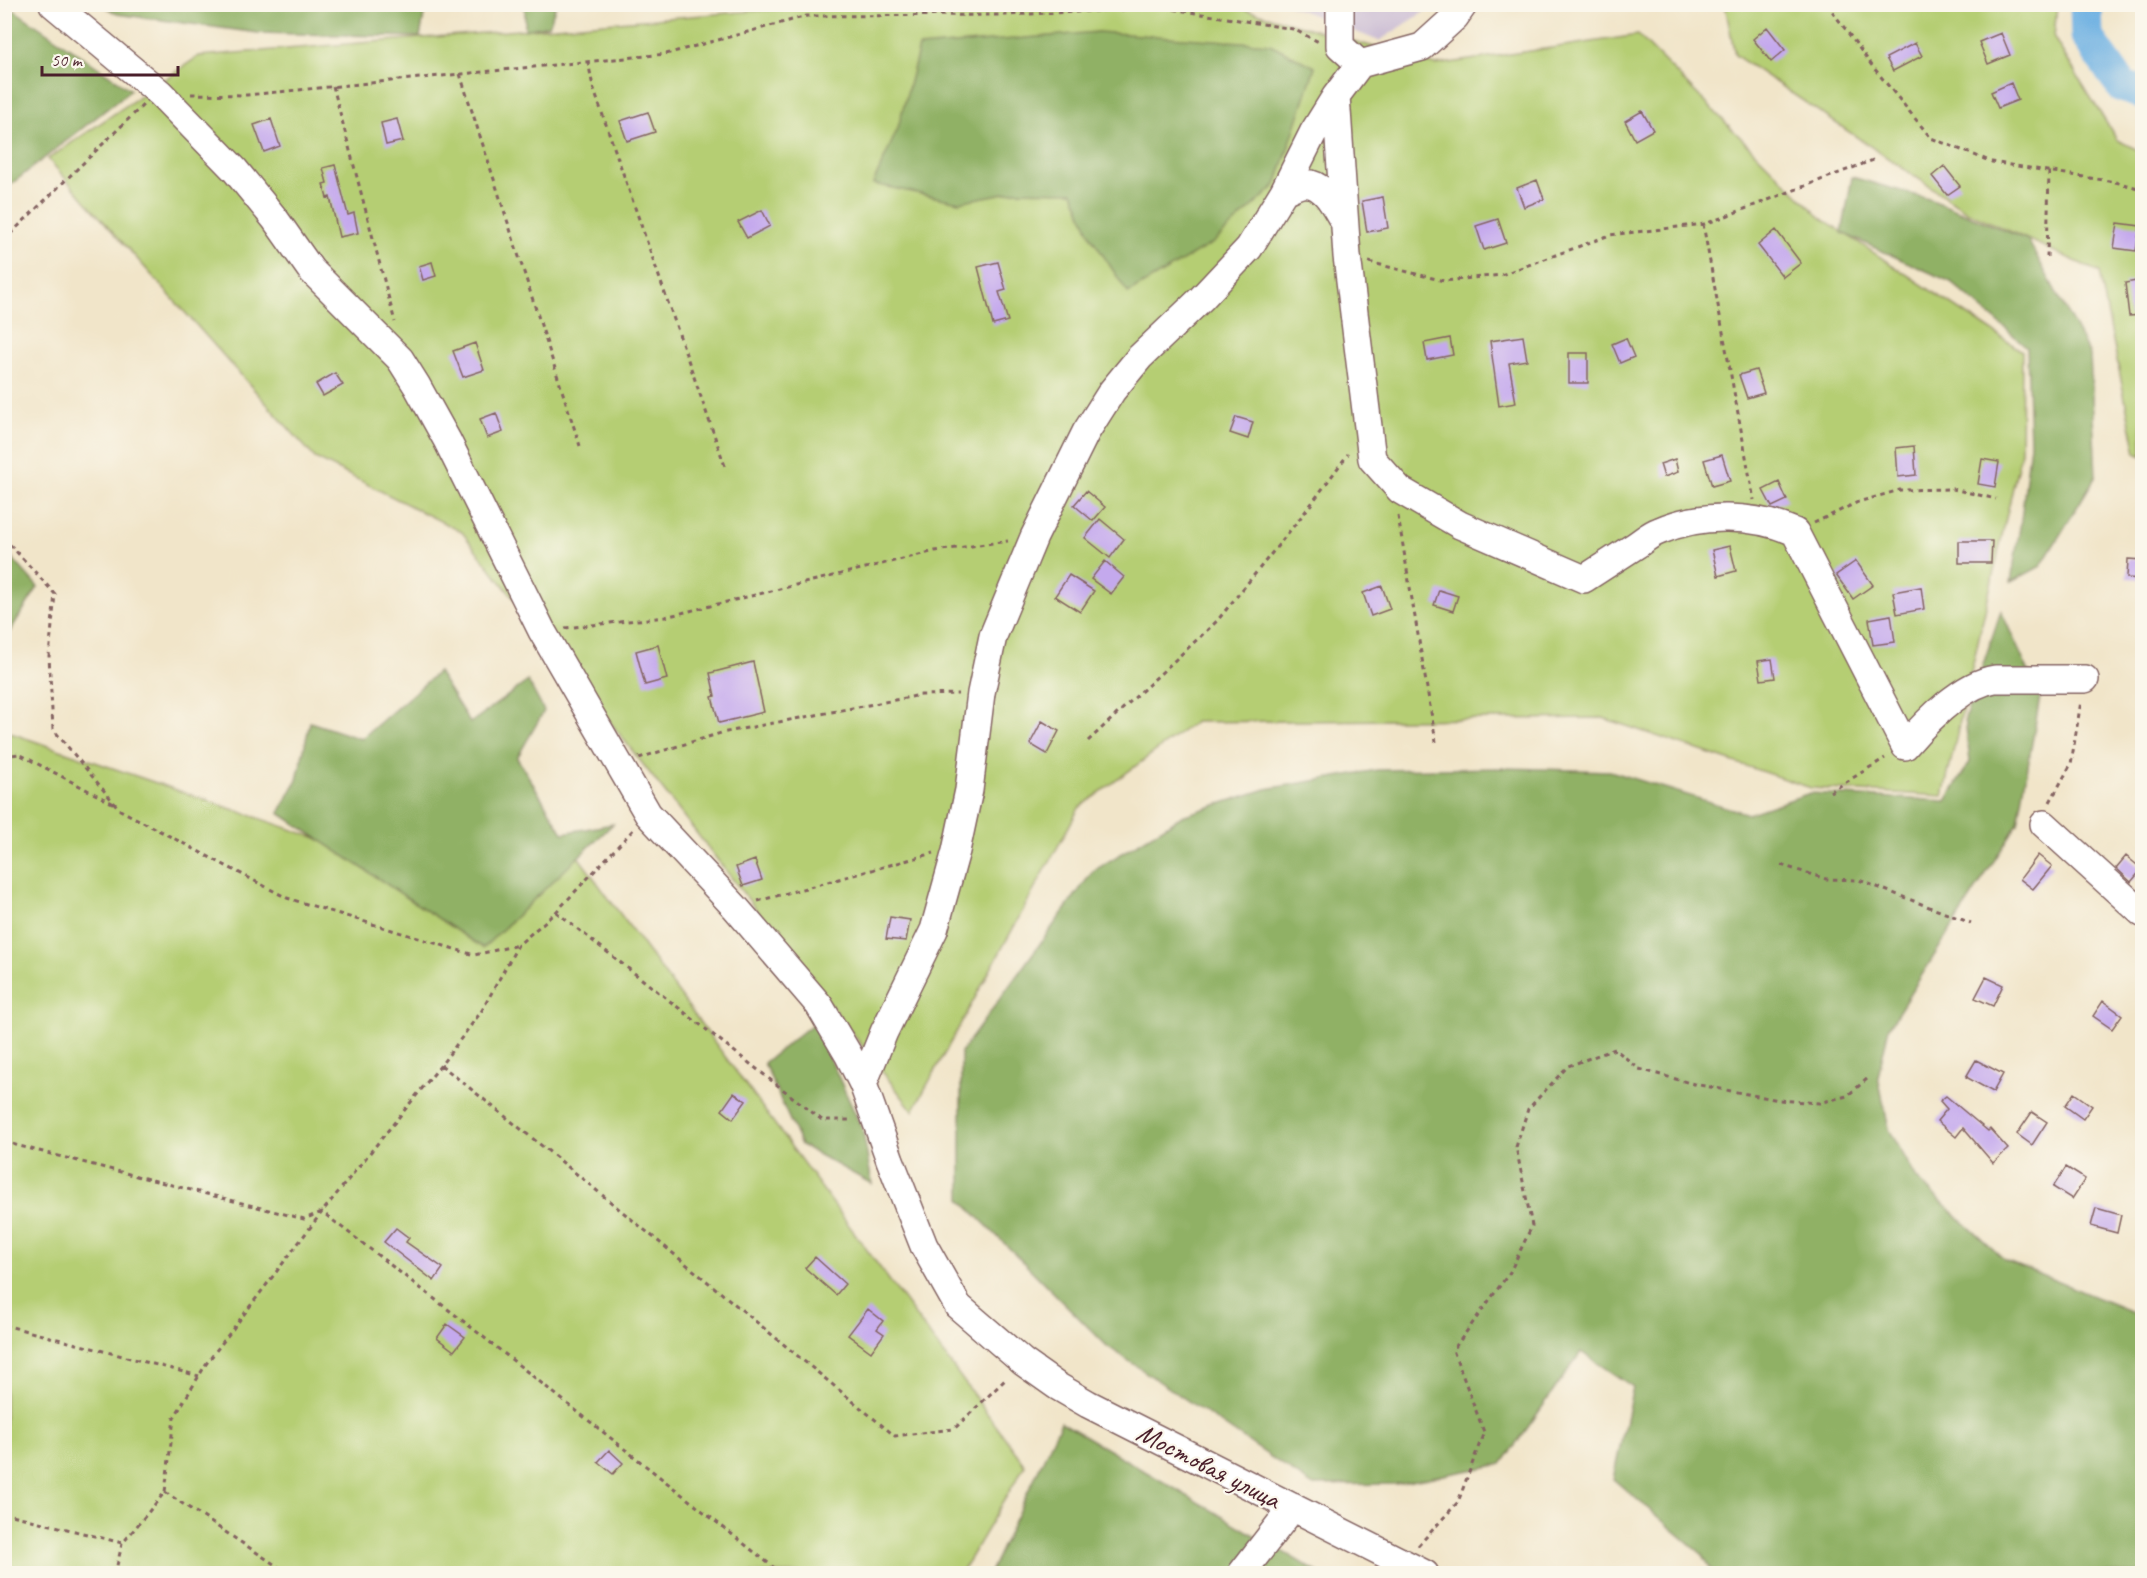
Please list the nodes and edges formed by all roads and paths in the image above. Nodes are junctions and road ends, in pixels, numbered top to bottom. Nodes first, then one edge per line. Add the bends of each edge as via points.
1 (53, 4) edge
2 (1340, 4) edge
3 (1464, 4) edge
4 (1827, 4) edge
5 (1323, 44) dead end
6 (588, 61) junction
7 (1360, 64) junction
8 (460, 74) junction
9 (333, 86) junction
10 (158, 91) junction
11 (1336, 96) junction
12 (1876, 159) dead end
13 (2049, 171) junction
14 (2142, 189) edge
15 (1284, 191) junction
16 (1344, 223) junction
17 (1703, 224) junction
18 (4, 240) edge
19 (1347, 256) junction
20 (2047, 257) dead end
21 (400, 359) junction
22 (580, 446) dead end
23 (1348, 453) dead end
24 (725, 466) dead end
25 (1393, 482) junction
26 (1996, 500) dead end
27 (1758, 520) junction
28 (1795, 532) junction
29 (1034, 537) junction
30 (4, 538) edge
31 (542, 631) junction
32 (2085, 679) joint
33 (981, 693) junction
34 (1088, 741) dead end
35 (1436, 742) dead end
36 (1905, 746) junction
37 (4, 756) edge
38 (620, 763) junction
39 (1830, 792) dead end
40 (115, 805) junction
41 (648, 814) junction
42 (2044, 824) joint
43 (956, 851) junction
44 (1781, 866) dead end
45 (735, 907) junction
46 (556, 912) junction
47 (2142, 913) edge
48 (1971, 923) dead end
49 (518, 945) junction
50 (441, 1065) junction
51 (1867, 1079) dead end
52 (863, 1084) junction
53 (876, 1120) junction
54 (4, 1142) edge
55 (322, 1212) junction
56 (4, 1325) edge
57 (1023, 1362) junction
58 (199, 1376) junction
59 (165, 1492) junction
60 (1293, 1508) junction
61 (4, 1513) edge
62 (122, 1544) junction
63 (1414, 1568) edge
64 (115, 1574) edge
65 (289, 1574) edge
66 (783, 1574) edge
67 (1241, 1574) edge

1 - 10 street, Мостовая улица
2 - 7 street via 1340,46
3 - 7 street via 1422,47
4 - 13 path via 1931,138 1992,162
5 - 6 path via 1293,29 1166,8 1006,15 807,16 666,54
6 - 8 path
6 - 24 path via 592,87
7 - 11 street
8 - 9 path
8 - 22 path
9 - 10 path via 247,95
9 - 21 path via 393,312
10 - 18 path
10 - 21 street, Мостовая улица via 235,170 311,270
11 - 15 street
11 - 16 street
12 - 17 path
13 - 14 path
13 - 20 path
15 - 16 street via 1304,183 1318,188 1330,197
15 - 29 street via 1249,248 1140,357 1112,391 1086,432
16 - 19 street
17 - 19 path via 1610,235 1502,275 1444,281
17 - 27 path
19 - 25 street via 1372,459
21 - 31 street, Мостовая улица via 447,440
23 - 34 path via 1217,621
25 - 27 street via 1460,525 1584,579 1658,531 1690,522
25 - 35 path
26 - 28 path via 1953,489 1900,490 1858,502
27 - 28 street
28 - 36 street
29 - 31 path via 934,550 665,617
29 - 33 street via 993,636
30 - 40 path via 55,594 50,656 53,729
31 - 38 street, Мостовая улица
32 - 36 street via 1982,681 1928,719
32 - 42 path via 2071,764 2049,804
33 - 38 path via 921,695 720,733
33 - 43 street via 969,790
36 - 39 path
37 - 40 path via 19,754
38 - 41 street, Мостовая улица
40 - 49 path via 287,898 474,955
41 - 45 street, Мостовая улица
41 - 46 path
42 - 47 street
43 - 45 path via 925,854
43 - 52 street via 934,930
44 - 48 path via 1826,879 1859,880
45 - 52 street, Мостовая улица via 819,1005
46 - 49 path
46 - 53 path via 822,1120
49 - 50 path via 481,1012
50 - 55 path
50 - 57 path via 895,1436 954,1429
51 - 63 path via 1847,1096 1818,1102 1779,1100 1639,1069 1615,1049 1568,1066 1528,1109 1516,1147 1532,1226 1510,1272 1453,1350 1484,1432 1458,1502
52 - 53 street, Мостовая улица
53 - 57 street, Мостовая улица via 924,1246 958,1306
54 - 55 path via 304,1219
55 - 58 path
55 - 66 path
56 - 58 path
57 - 60 street, Мостовая улица via 1088,1404
58 - 59 path via 174,1418
59 - 62 path
59 - 65 path
60 - 63 street, Мостовая улица
60 - 67 street
61 - 62 path
62 - 64 path

